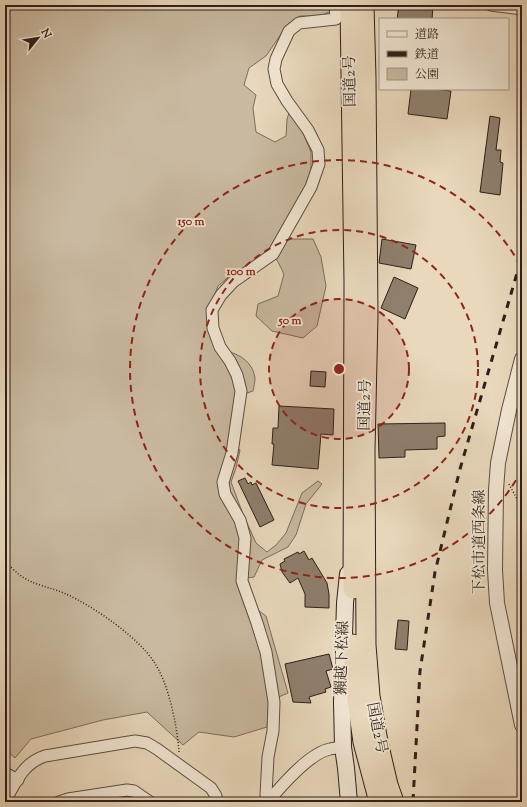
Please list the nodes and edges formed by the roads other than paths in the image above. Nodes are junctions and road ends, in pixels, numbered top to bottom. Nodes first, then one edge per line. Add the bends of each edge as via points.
1 (336, 5) edge
2 (350, 5) edge
3 (364, 5) edge
4 (491, 5) edge
5 (522, 9) edge
6 (522, 359) edge
7 (352, 515) junction
8 (522, 725) edge
9 (343, 747) junction
10 (5, 773) edge
11 (18, 780) junction
12 (5, 801) edge
13 (59, 802) edge
14 (150, 802) edge
15 (217, 802) edge
16 (268, 802) edge
17 (349, 802) edge
18 (378, 802) edge
19 (394, 802) edge

1 - 16 street via 336,20 299,23 289,30 274,70 277,84 308,130 318,150 319,164 311,187 273,254 233,282 212,310 213,328 220,347 237,375 241,391 232,454 223,482 225,494 240,520 245,538 242,581 266,652 274,702 273,731 268,757
2 - 7 highway, 国道2号 via 354,282
3 - 19 highway, 国道2号 via 368,315 365,450 366,645 370,696 378,742
4 - 5 street
6 - 8 street, 下松市道西条線 via 498,463 495,570 497,603
7 - 9 main road, 獺越下松線 via 344,641
7 - 18 highway, 国道2号 via 356,700 363,742
9 - 16 street via 331,748 307,762
9 - 17 main road, 獺越下松線
10 - 11 street
11 - 12 street
11 - 15 street via 26,767 45,756 135,741 147,743 211,788
13 - 14 street via 127,790 134,791

